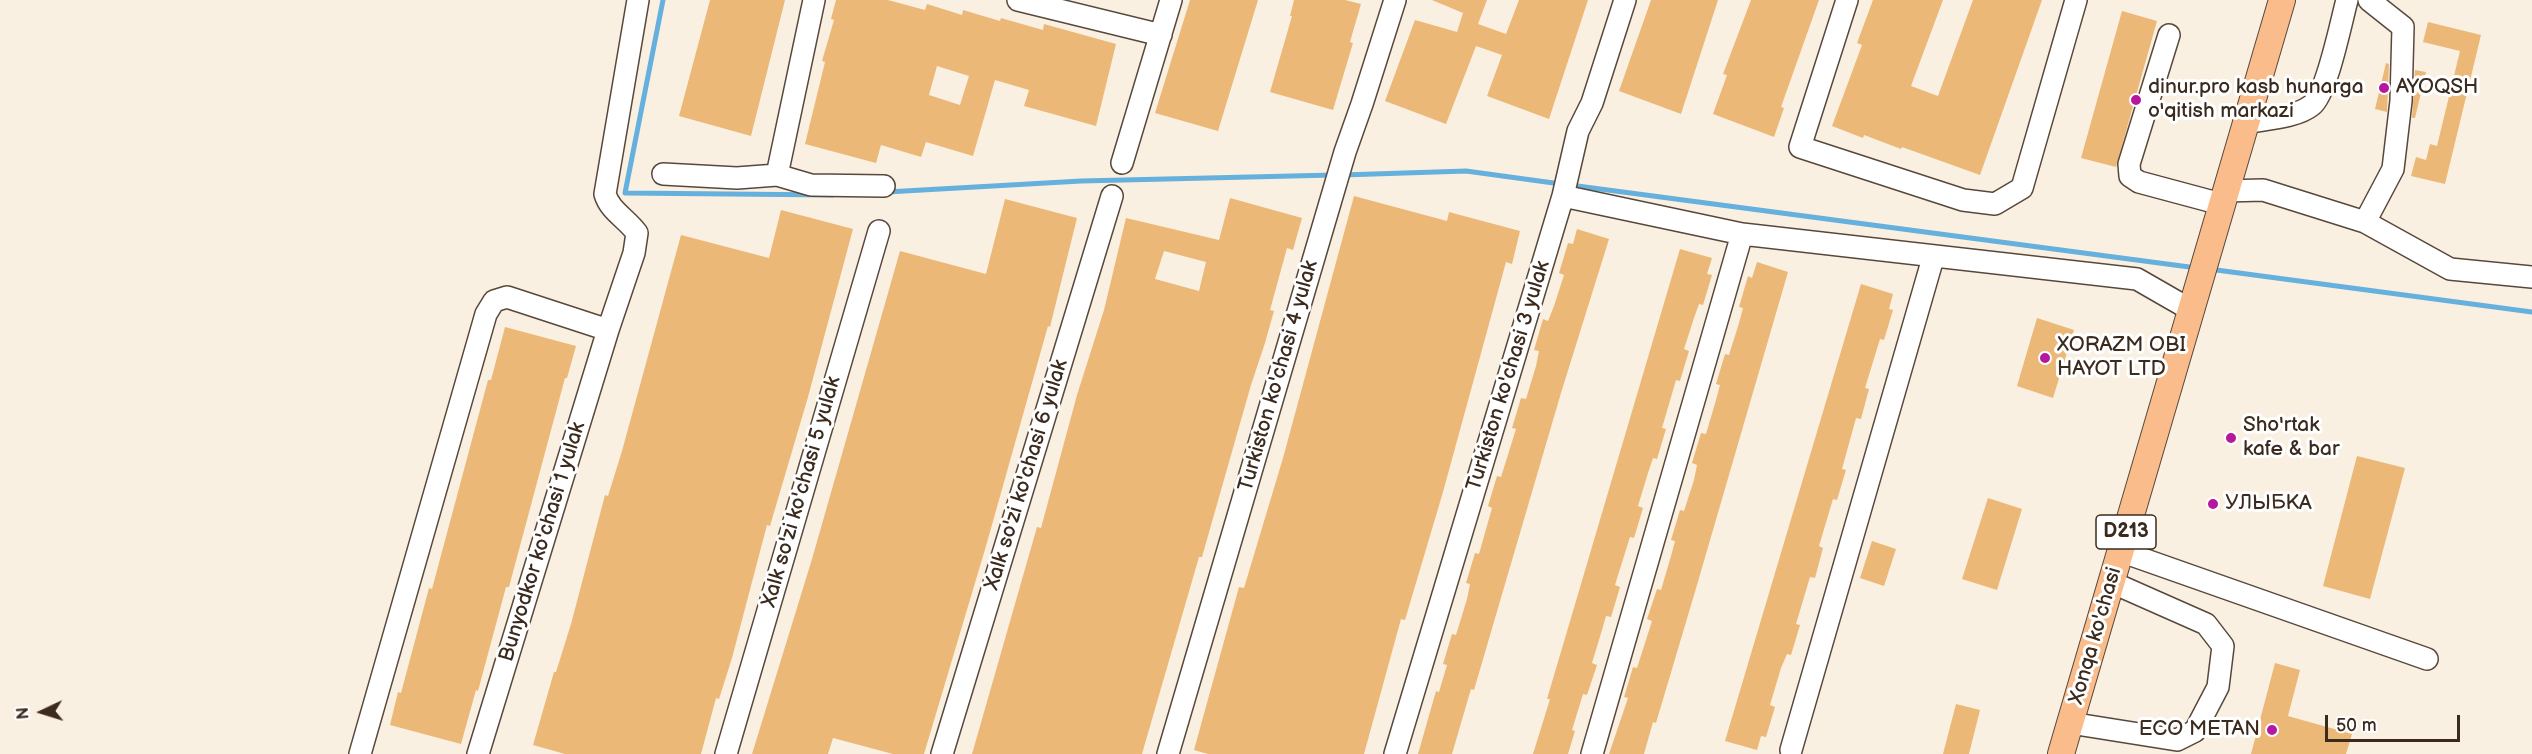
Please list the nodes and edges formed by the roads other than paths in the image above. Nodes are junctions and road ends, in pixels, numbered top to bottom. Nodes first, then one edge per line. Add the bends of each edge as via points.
1 (638, 0) edge
2 (814, 0) edge
3 (1018, 0) edge
4 (1171, 0) edge
5 (1395, 0) edge
6 (1625, 0) edge
7 (1847, 0) edge
8 (2076, 0) edge
9 (2282, 0) edge
10 (2347, 0) edge
11 (2369, 0) edge
12 (1161, 35) junction
13 (2169, 35) dead end
14 (2245, 123) junction
15 (1122, 163) dead end
16 (663, 174) dead end
17 (777, 175) junction
18 (884, 186) dead end
19 (1112, 196) dead end
20 (1563, 196) junction
21 (2221, 203) junction
22 (2365, 222) junction
23 (879, 231) dead end
24 (1742, 234) junction
25 (1933, 258) junction
26 (2532, 277) edge
27 (2192, 310) junction
28 (608, 330) junction
29 (2120, 552) junction
30 (2111, 582) junction
31 (2427, 659) dead end
32 (2070, 723) junction
33 (1791, 750) dead end
34 (360, 754) edge
35 (478, 754) edge
36 (726, 754) edge
37 (942, 754) edge
38 (1168, 754) edge
39 (1395, 754) edge
40 (1592, 754) edge
41 (2061, 754) edge

1 - 28 street, Bunyodkor ko'chasi 1 yulak via 605,194 609,206 637,232 634,253
2 - 17 street
3 - 12 street
4 - 12 street
5 - 38 street, Turkiston ko'chasi 4 yulak via 1345,153
6 - 20 street, Turkiston ko'chasi 3 yulak via 1592,104 1578,130
7 - 8 street via 1800,147 1963,200 1995,204 2022,188
9 - 14 main road, D213
10 - 14 street via 2322,90 2314,104 2301,111
11 - 22 street via 2403,27 2403,38 2393,169
12 - 15 street
13 - 21 street via 2128,164 2130,176 2139,182
14 - 21 main road, D213
16 - 17 street via 737,178
17 - 18 street via 811,185
19 - 37 street, Xalk so'zi ko'chasi 6 yulak
20 - 24 street
20 - 39 street, Turkiston ko'chasi 3 yulak
21 - 22 street via 2263,190
21 - 27 main road, D213
22 - 26 street via 2450,269
23 - 36 street, Xalk so'zi ko'chasi 5 yulak
24 - 25 street
24 - 40 street
25 - 27 street via 2137,279
25 - 33 street
27 - 29 main road, Xonqa ko'chasi / D213
28 - 34 street via 507,297 494,302 486,314
28 - 35 street, Bunyodkor ko'chasi 1 yulak
29 - 30 main road, Xonqa ko'chasi / D213
29 - 31 street
30 - 32 main road, Xonqa ko'chasi / D213
30 - 32 street via 2206,624 2223,646 2218,687 2195,731 2177,740
32 - 41 main road, Xonqa ko'chasi / D213

